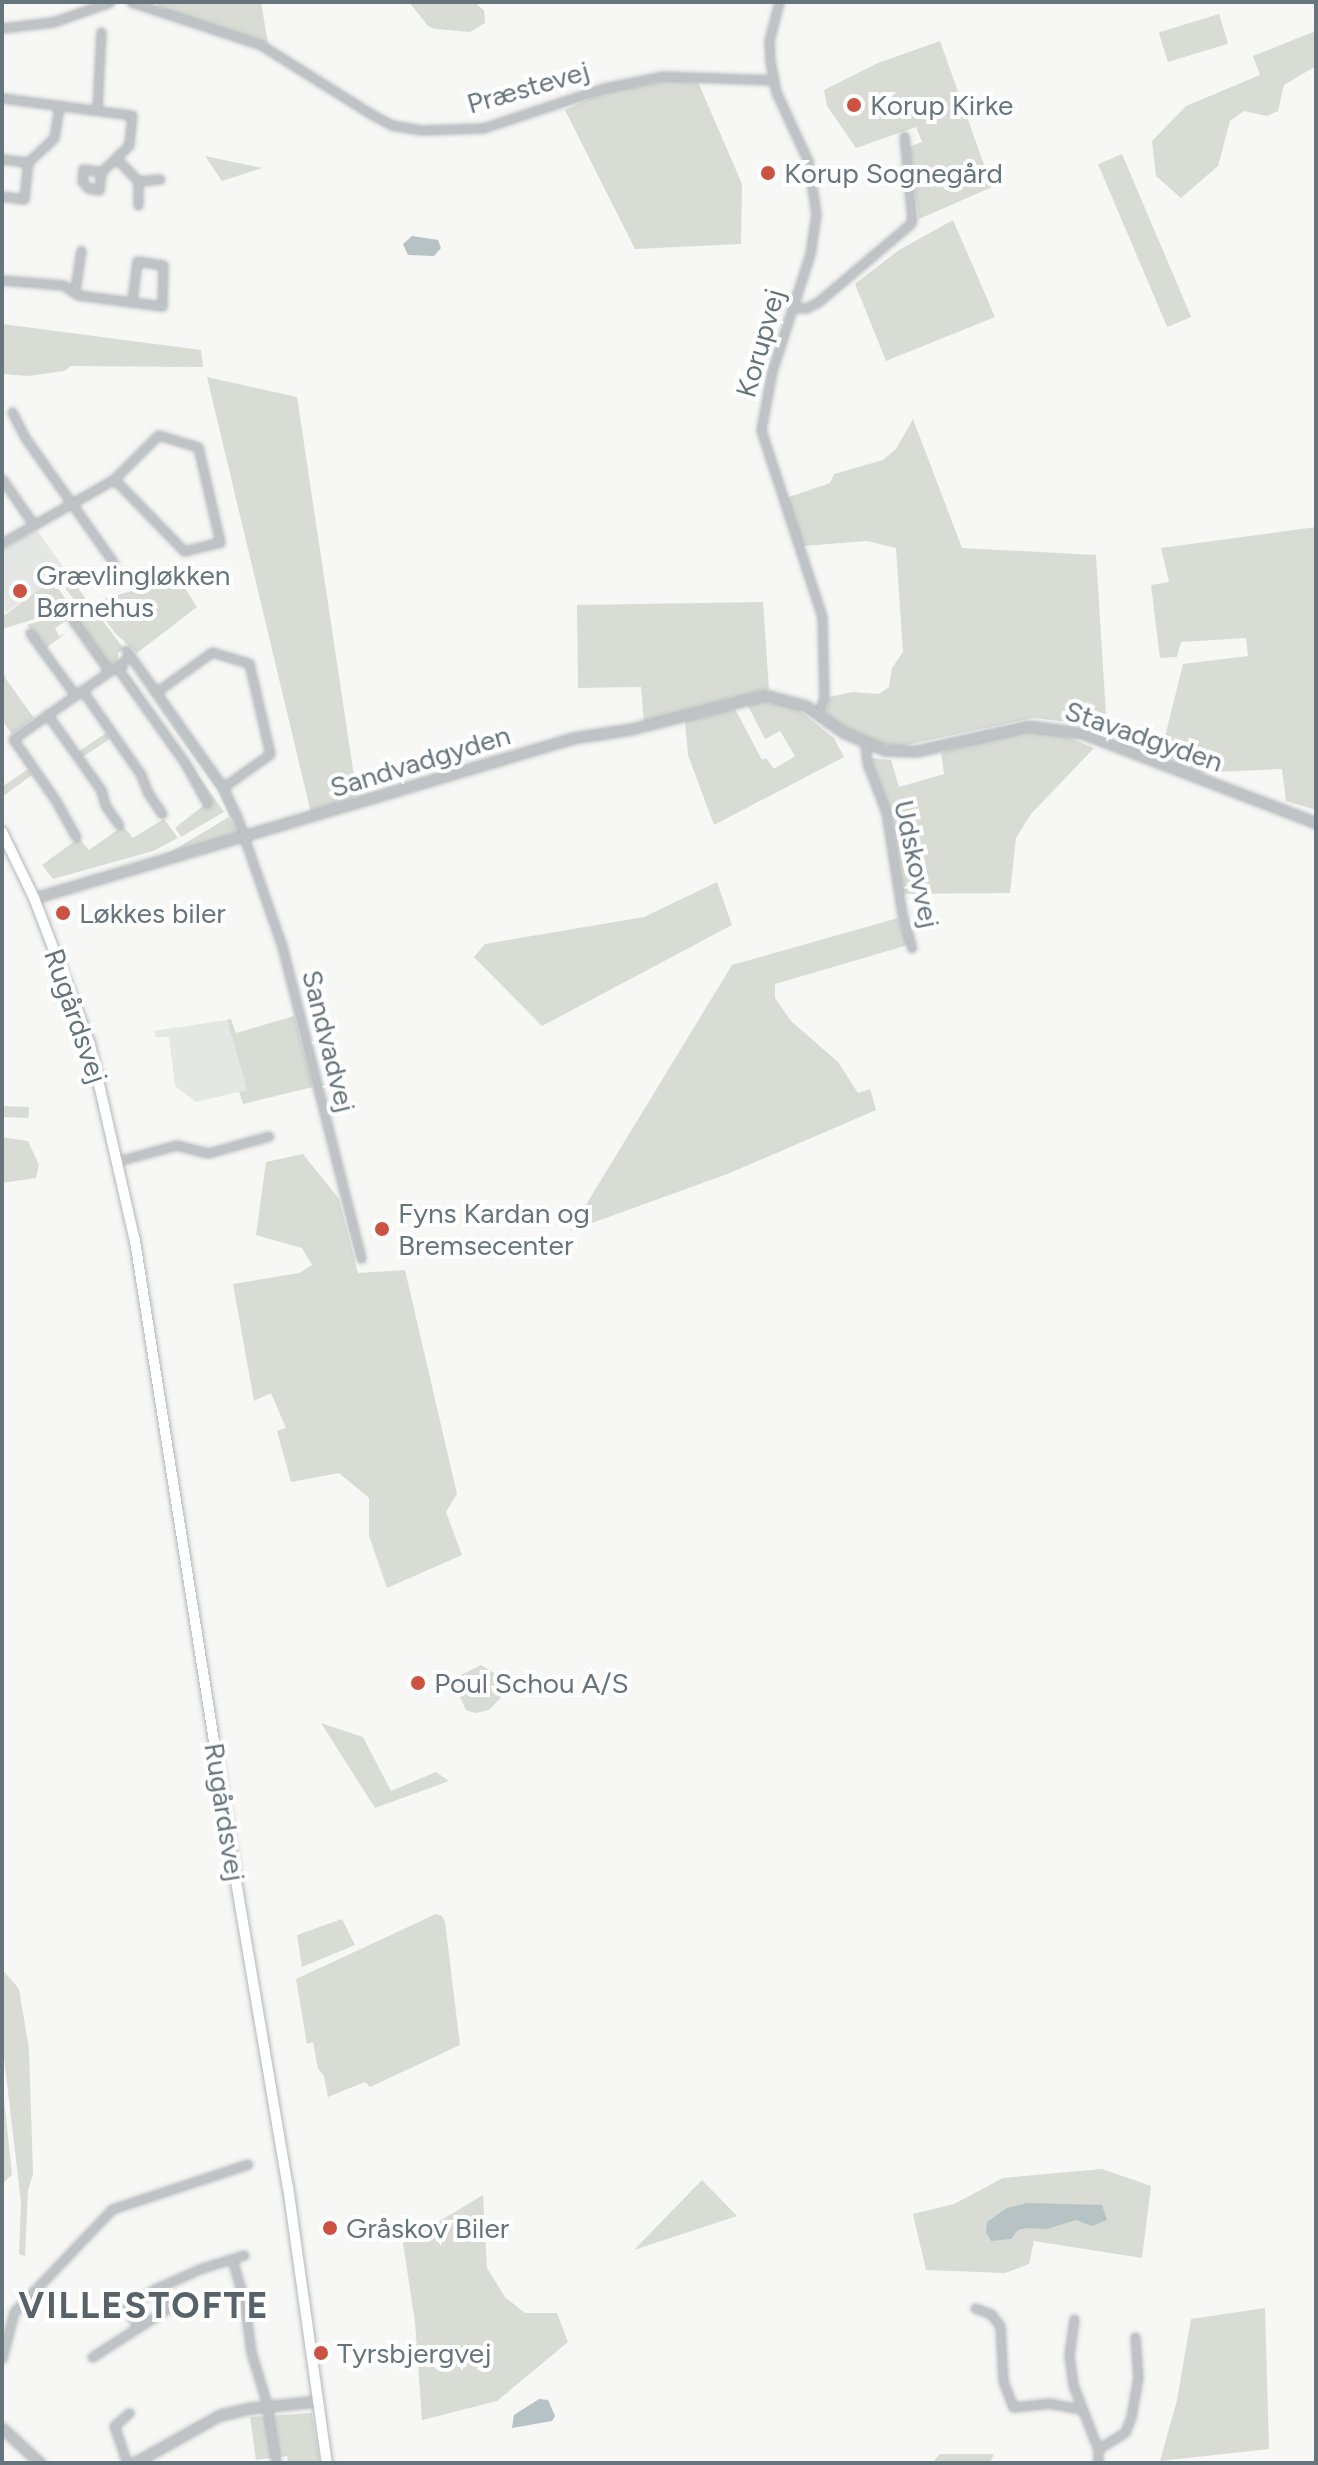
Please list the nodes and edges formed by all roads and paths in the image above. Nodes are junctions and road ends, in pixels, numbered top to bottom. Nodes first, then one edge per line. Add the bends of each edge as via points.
1 (110, 2) edge
2 (131, 2) edge
3 (779, 2) edge
4 (2, 28) edge
5 (101, 32) dead end
6 (773, 80) junction
7 (2, 98) edge
8 (59, 105) junction
9 (97, 110) junction
10 (904, 136) dead end
11 (116, 158) junction
12 (2, 159) edge
13 (28, 162) junction
14 (101, 172) dead end
15 (160, 179) dead end
16 (138, 181) junction
17 (2, 196) edge
18 (138, 205) dead end
19 (81, 250) dead end
20 (2, 280) edge
21 (75, 290) junction
22 (132, 301) junction
23 (792, 307) junction
24 (12, 412) dead end
25 (2, 479) edge
26 (114, 479) junction
27 (72, 503) junction
28 (34, 525) junction
29 (2, 543) edge
30 (113, 562) dead end
31 (72, 619) dead end
32 (30, 633) dead end
33 (112, 669) junction
34 (156, 692) junction
35 (78, 693) junction
36 (47, 714) junction
37 (819, 715) junction
38 (865, 744) junction
39 (223, 787) junction
40 (207, 803) dead end
41 (162, 814) dead end
42 (1316, 823) edge
43 (119, 825) dead end
44 (2, 832) edge
45 (76, 837) dead end
46 (244, 838) junction
47 (34, 898) junction
48 (912, 948) dead end
49 (269, 1136) dead end
50 (118, 1161) junction
51 (361, 1258) dead end
52 (248, 2164) dead end
53 (244, 2255) dead end
54 (232, 2259) junction
55 (159, 2289) junction
56 (975, 2308) dead end
57 (1074, 2319) dead end
58 (138, 2326) junction
59 (1135, 2337) dead end
60 (92, 2357) dead end
61 (2, 2358) edge
62 (318, 2401) junction
63 (267, 2406) junction
64 (1080, 2409) junction
65 (129, 2413) dead end
66 (2, 2428) edge
67 (1098, 2449) junction
68 (40, 2463) edge
69 (127, 2463) edge
70 (134, 2463) edge
71 (276, 2463) edge
72 (327, 2463) edge
73 (1098, 2463) edge

1 - 4 street via 53,22
2 - 6 street, Præstevej via 261,45 382,120 421,130 483,128 604,88 663,76
3 - 6 street, Korupvej via 769,41
5 - 9 street
6 - 23 street, Korupvej via 808,161 816,196 812,242
7 - 8 street
8 - 9 street
8 - 13 street via 54,138
9 - 11 street via 132,115 129,145
10 - 23 street via 910,224 818,302
11 - 14 street
11 - 16 street
12 - 13 street
13 - 17 street via 24,199
15 - 16 street
16 - 18 street
19 - 21 street
20 - 21 street
21 - 22 street via 78,295
22 - 22 street via 137,261 163,265 162,306
23 - 37 street, Korupvej via 761,430 822,617 824,697
24 - 27 street
25 - 28 street
26 - 26 street via 184,551 220,542 198,447 158,435
26 - 27 street
27 - 28 street
27 - 30 street
28 - 29 street
31 - 33 street
32 - 35 street
33 - 34 street, Sandvadvej via 128,653
33 - 35 street
33 - 40 street via 185,763
34 - 39 street, Sandvadvej
34 - 39 street via 212,652 249,663 270,754
35 - 36 street
35 - 41 street via 141,775
36 - 43 street
36 - 45 street via 13,740
37 - 38 street, Stavadgyden
37 - 46 street, Sandvadgyden via 790,699 752,697 631,729 573,738
38 - 42 street, Stavadgyden via 916,751 1008,728 1064,728
38 - 48 street, Udskovvej via 886,812
39 - 46 street, Sandvadvej
44 - 47 main road, Rugårdsvej
46 - 47 street, Sandvadgyden
46 - 51 street, Sandvadvej via 282,946
47 - 50 main road, Rugårdsvej via 90,1045
49 - 50 street via 208,1153 176,1145
50 - 62 main road, Rugårdsvej via 154,1354
52 - 61 street via 112,2209 14,2312
53 - 54 street
54 - 55 street
54 - 63 street
55 - 58 street via 168,2308
55 - 58 street via 126,2308
56 - 64 street via 991,2314 1000,2326 1003,2381 1010,2404 1018,2409 1049,2403
57 - 64 street via 1070,2366
58 - 60 street
59 - 67 street via 1138,2378 1131,2417 1125,2432
62 - 63 street
62 - 72 main road, Rugårdsvej
63 - 70 street via 209,2420
63 - 71 street
64 - 67 street
65 - 69 street via 114,2426
66 - 68 street
67 - 73 street

